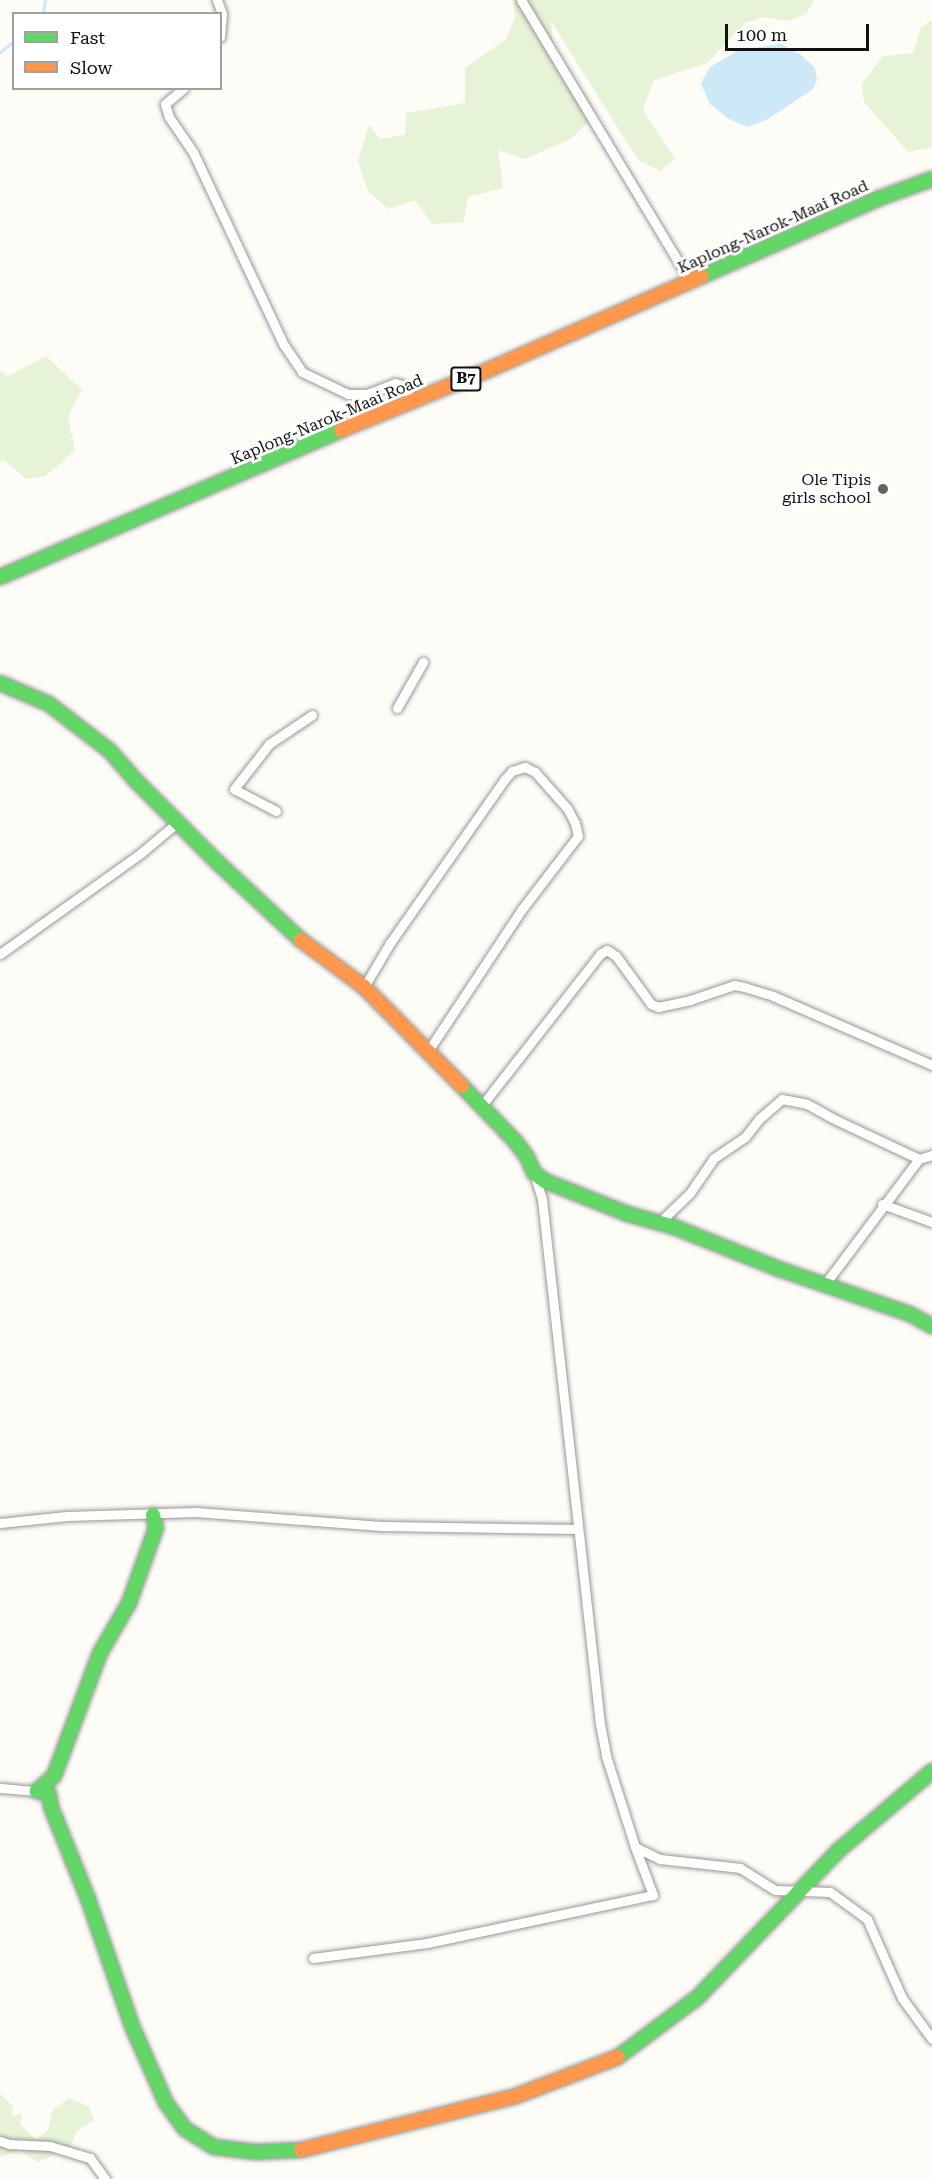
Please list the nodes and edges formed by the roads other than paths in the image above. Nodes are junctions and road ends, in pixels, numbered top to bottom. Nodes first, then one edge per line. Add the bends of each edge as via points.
1 (521, 0) edge
2 (182, 90) edge
3 (932, 179) edge
4 (690, 281) junction
5 (411, 401) junction
6 (0, 577) edge
7 (423, 662) dead end
8 (0, 683) edge
9 (397, 708) dead end
10 (312, 715) dead end
11 (276, 811) dead end
12 (178, 822) junction
13 (0, 954) edge
14 (364, 987) junction
15 (428, 1051) junction
16 (932, 1065) edge
17 (483, 1104) junction
18 (932, 1155) edge
19 (919, 1159) junction
20 (534, 1173) junction
21 (882, 1204) junction
22 (932, 1222) edge
23 (659, 1223) junction
24 (825, 1284) junction
25 (932, 1326) edge
26 (153, 1515) junction
27 (0, 1523) edge
28 (578, 1529) junction
29 (932, 1771) edge
30 (0, 1788) edge
31 (37, 1791) junction
32 (635, 1847) junction
33 (801, 1890) junction
34 (314, 1958) dead end
35 (932, 2039) edge
36 (0, 2141) edge
37 (105, 2179) edge

1 - 4 street
2 - 5 street via 165,104 169,117 193,152 284,345 302,372 348,394 367,394 395,383 405,386
3 - 4 main road, Kaplong-Narok-Maai Road / B7
4 - 5 main road, Kaplong-Narok-Maai Road / B7
5 - 6 main road, Kaplong-Narok-Maai Road / B7
7 - 9 street
8 - 12 main road via 38,698 75,722 110,751
10 - 11 street via 269,744 234,789
12 - 13 street
12 - 14 main road via 312,950
14 - 15 main road
14 - 15 street via 390,943 504,780 525,767 535,772 567,808 578,836 522,909
15 - 17 main road
16 - 17 street via 744,987 734,985 658,1007 651,1004 616,956 607,950
17 - 20 main road via 527,1157
18 - 19 street
19 - 21 street
19 - 23 street via 807,1104 782,1099 745,1137 714,1158 690,1194
20 - 23 main road via 590,1199
20 - 28 street via 542,1199
21 - 22 street
21 - 24 street
23 - 24 main road
24 - 25 main road via 910,1314
26 - 27 street via 67,1516
26 - 28 street via 195,1512 394,1526
26 - 31 main road via 156,1528 129,1603 100,1653 54,1776
28 - 32 street via 600,1724
29 - 33 main road via 839,1850
30 - 31 street
31 - 33 main road via 49,1794 132,2026 166,2103 185,2128 214,2147 294,2152 516,2096 603,2065 635,2048 697,1998
32 - 33 street via 660,1859 740,1868 775,1890
32 - 34 street via 652,1895 427,1943
33 - 35 street via 830,1892 867,1919 902,1998
36 - 37 street via 9,2145 50,2146 90,2158

